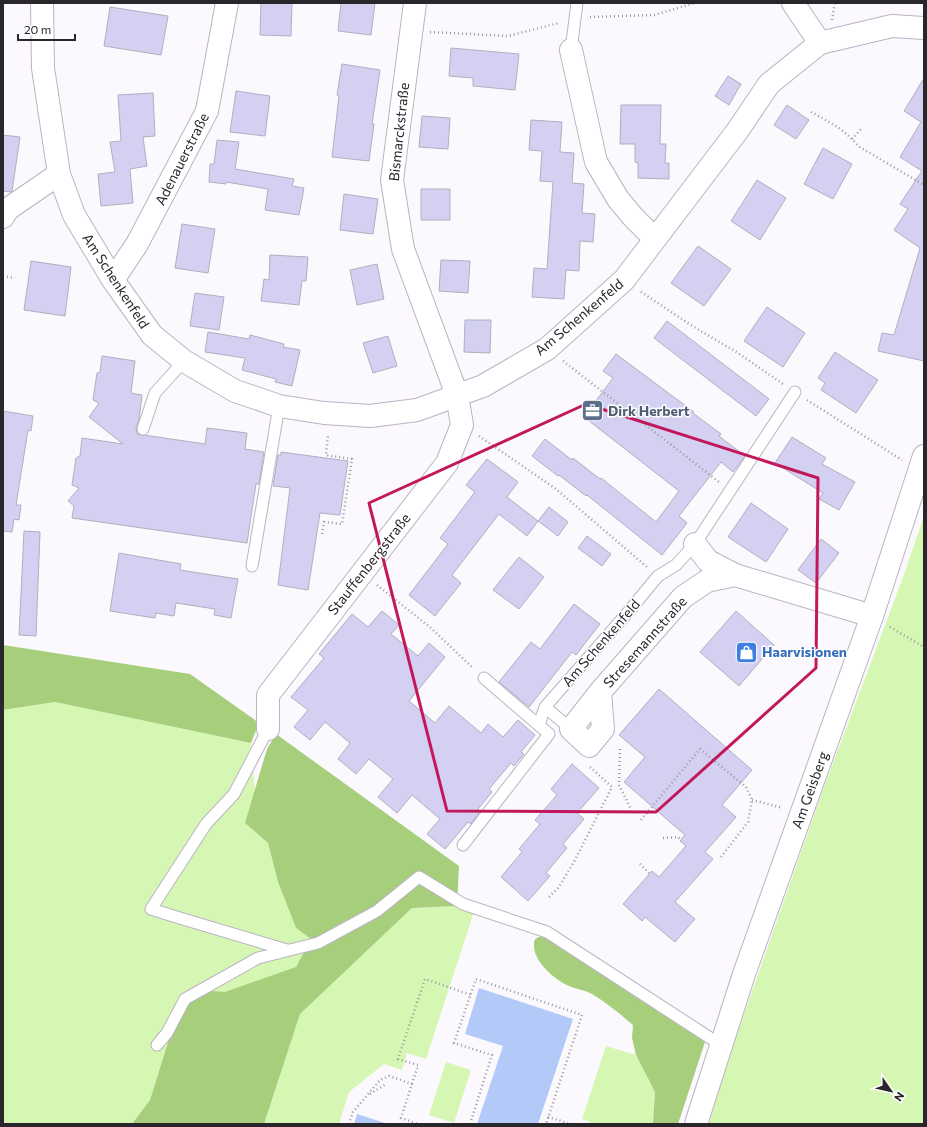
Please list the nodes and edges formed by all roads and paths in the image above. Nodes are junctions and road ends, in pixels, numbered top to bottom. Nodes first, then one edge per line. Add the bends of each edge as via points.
1 (42, 3) edge
2 (227, 3) edge
3 (415, 3) edge
4 (577, 3) edge
5 (696, 3) edge
6 (793, 3) edge
7 (586, 18) dead end
8 (543, 27) dead end
9 (924, 28) edge
10 (433, 33) dead end
11 (820, 42) junction
12 (571, 50) joint
13 (812, 112) dead end
14 (862, 128) dead end
15 (852, 139) junction
16 (59, 174) junction
17 (924, 185) edge
18 (3, 217) edge
19 (655, 239) junction
20 (3, 276) edge
21 (15, 278) dead end
22 (113, 280) junction
23 (642, 292) dead end
24 (547, 349) junction
25 (184, 361) junction
26 (761, 368) dead end
27 (795, 392) dead end
28 (457, 395) junction
29 (279, 406) junction
30 (822, 409) dead end
31 (462, 425) junction
32 (143, 429) dead end
33 (327, 437) dead end
34 (922, 464) edge
35 (718, 481) dead end
36 (322, 534) dead end
37 (695, 544) junction
38 (252, 566) dead end
39 (648, 567) dead end
40 (735, 575) junction
41 (382, 588) dead end
42 (872, 616) junction
43 (924, 647) edge
44 (471, 666) dead end
45 (484, 678) dead end
46 (545, 708) junction
47 (539, 725) junction
48 (268, 729) joint
49 (571, 729) joint
50 (620, 749) dead end
51 (595, 771) dead end
52 (752, 800) junction
53 (631, 809) dead end
54 (801, 813) junction
55 (641, 820) dead end
56 (663, 838) dead end
57 (681, 840) dead end
58 (463, 845) dead end
59 (721, 857) dead end
60 (640, 864) dead end
61 (650, 873) dead end
62 (549, 897) dead end
63 (288, 951) junction
64 (470, 995) junction
65 (157, 1045) dead end
66 (721, 1046) junction
67 (386, 1084) dead end
68 (412, 1084) junction
69 (368, 1095) junction
70 (548, 1116) junction
71 (349, 1124) edge
72 (418, 1124) edge
73 (470, 1124) edge
74 (546, 1124) edge
75 (570, 1124) edge
76 (696, 1124) edge

1 - 16 street, Am Schenkenfeld via 43,68
2 - 22 street, Adenauerstraße via 207,111 137,244
3 - 28 street, Bismarckstraße via 392,180 403,249
4 - 12 lane
5 - 7 path via 654,15
6 - 11 street
8 - 10 path via 508,36
9 - 11 street, Am Schenkenfeld via 892,26
11 - 19 street, Am Schenkenfeld via 770,84
12 - 19 street via 596,162 618,199
13 - 15 path via 841,129
14 - 15 path
15 - 17 path via 858,146
16 - 18 street via 8,209
16 - 22 street, Am Schenkenfeld via 74,215
19 - 24 street, Am Schenkenfeld via 624,280
20 - 21 path
22 - 25 street, Am Schenkenfeld via 152,335
23 - 26 path
24 - 28 street, Am Schenkenfeld via 483,386
24 - 35 path
25 - 29 street, Am Schenkenfeld via 235,391
25 - 32 lane via 155,393
27 - 37 lane, Am Schenkenfeld
28 - 29 street, Am Schenkenfeld via 417,410 370,416 324,413
28 - 31 street
29 - 38 lane
30 - 34 path
31 - 39 path via 556,489
31 - 48 street, Stauffenbergstraße via 447,463 268,695
33 - 36 path via 326,455 352,459 342,524 324,522
34 - 42 street, Am Geisberg
37 - 40 street, Stresemannstraße via 708,561
37 - 46 lane, Am Schenkenfeld via 676,565 658,576
40 - 42 street, Stresemannstraße
40 - 49 street, Stresemannstraße via 707,581 683,597
41 - 44 path via 431,628
42 - 43 path
42 - 54 street, Am Geisberg
45 - 47 lane
46 - 47 lane, Am Schenkenfeld
46 - 49 lane
47 - 58 lane via 549,734
48 - 63 lane via 234,794 206,824 151,908
50 - 53 path via 619,785
51 - 62 path via 612,787 575,860 558,888
52 - 54 path
52 - 55 path via 746,787 700,749
52 - 59 path via 748,822
54 - 66 street, Am Geisberg
56 - 57 path via 678,837
60 - 61 path
63 - 65 lane via 258,958 185,1000 167,1034
63 - 66 lane via 318,943 377,911 419,877 464,904 547,932
64 - 68 path via 424,979 398,1059 418,1065
64 - 70 path via 476,979 582,1015
64 - 73 path via 454,1043 492,1056
66 - 76 street, Am Geisberg
67 - 69 path
68 - 69 path via 389,1076 380,1080
68 - 72 path via 401,1118
69 - 71 path via 353,1112
70 - 74 path
70 - 75 path

